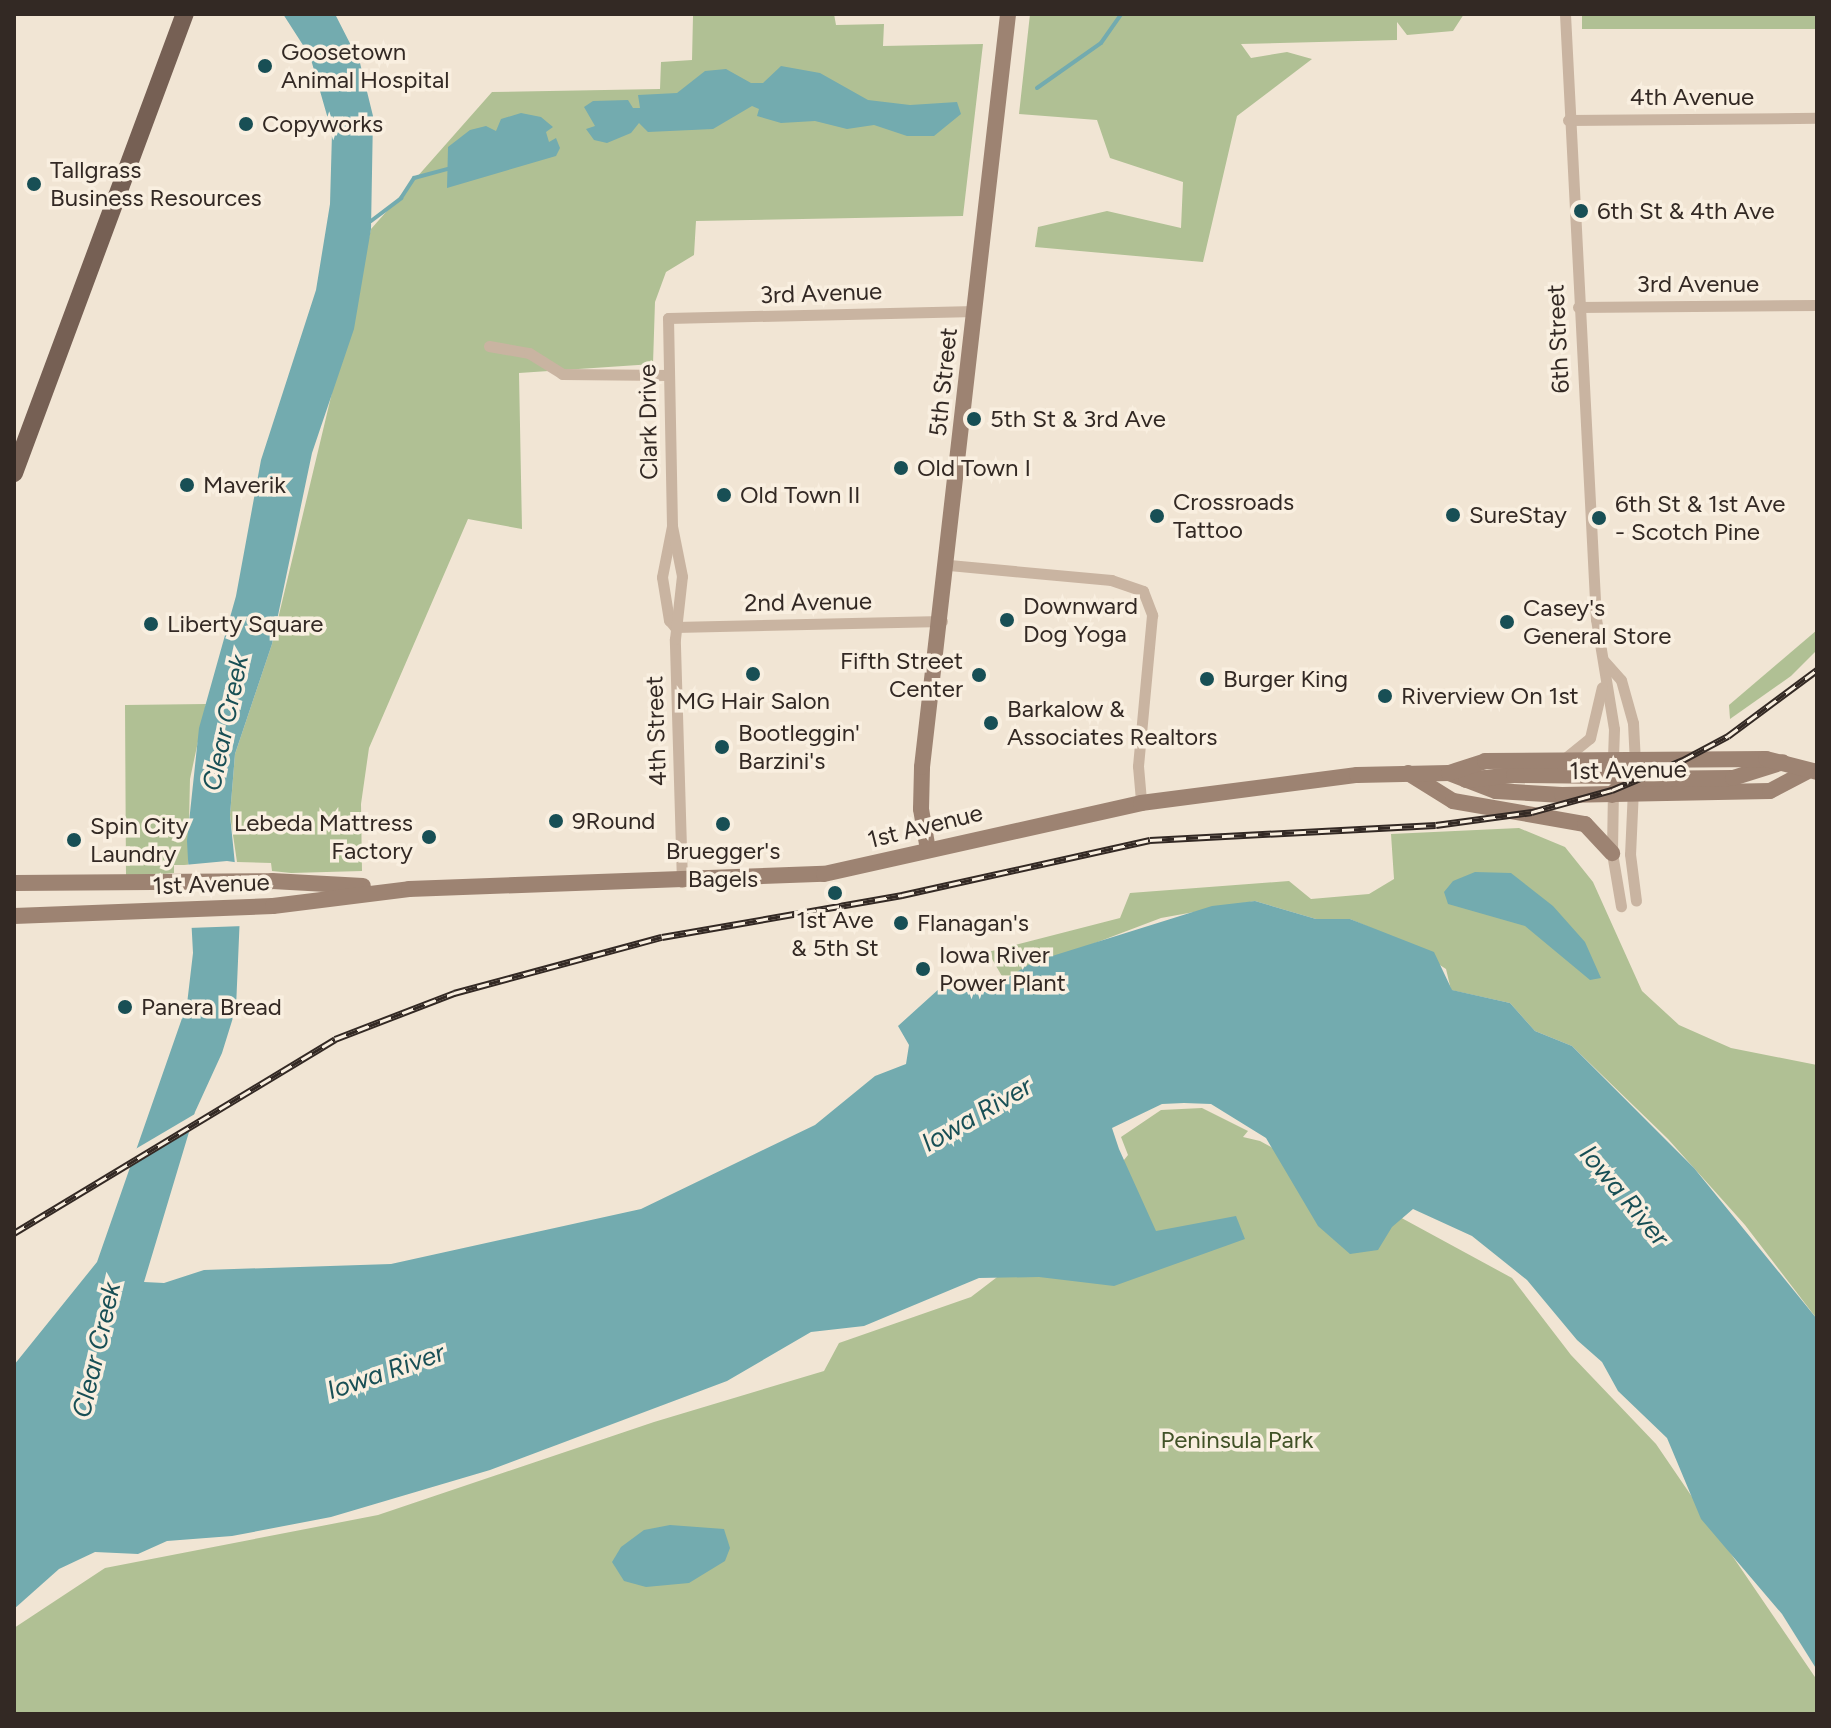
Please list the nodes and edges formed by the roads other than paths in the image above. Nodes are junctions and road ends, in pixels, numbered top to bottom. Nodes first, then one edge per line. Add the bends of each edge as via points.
1 (185, 14) edge
2 (1008, 14) edge
3 (1565, 14) edge
4 (1817, 118) edge
5 (1568, 120) junction
6 (1817, 305) edge
7 (1578, 307) junction
8 (975, 311) junction
9 (668, 318) joint
10 (489, 346) dead end
11 (669, 375) junction
12 (14, 473) edge
13 (672, 526) junction
14 (949, 565) junction
15 (942, 621) junction
16 (675, 627) junction
17 (1604, 661) junction
18 (1603, 682) junction
19 (1635, 760) junction
20 (1560, 761) junction
21 (1785, 762) junction
22 (1613, 768) junction
23 (1811, 772) edge
24 (1408, 773) junction
25 (1457, 777) junction
26 (1633, 787) junction
27 (1612, 795) junction
28 (1141, 803) junction
29 (928, 850) junction
30 (1612, 853) junction
31 (682, 882) junction
32 (14, 883) edge
33 (409, 889) junction
34 (1636, 901) dead end
35 (1621, 906) dead end
36 (14, 916) edge

1 - 12 main road
2 - 8 main road, 5th Street
3 - 5 street, 6th Street
4 - 5 street, 4th Avenue
5 - 7 street, 6th Street
6 - 7 street, 3rd Avenue
7 - 17 street, 6th Street via 1596,619
8 - 9 street, 3rd Avenue
8 - 14 main road, 5th Street
9 - 11 street, Clark Drive
10 - 11 street via 529,353 562,374
11 - 13 street, Clark Drive
13 - 16 street, Clark Drive via 682,576 682,609
13 - 16 street, Clark Drive via 662,577 669,620
14 - 15 main road, 5th Street
14 - 28 street via 1128,582 1147,597 1152,615 1138,766
15 - 16 street, 2nd Avenue
15 - 29 main road, 5th Street via 921,785
16 - 31 street, 4th Street
17 - 18 street, 6th Street
17 - 19 street, 6th Street via 1621,680 1633,723
18 - 20 street via 1590,738
18 - 22 street, 6th Street via 1614,729
19 - 21 main road, 1st Avenue
19 - 22 main road via 1628,772
19 - 26 street, 6th Street
20 - 22 main road, 1st Avenue
20 - 25 main road, 1st Avenue via 1485,761
21 - 23 main road, 1st Avenue
21 - 26 main road via 1733,778
22 - 25 main road
22 - 27 street, 6th Street
23 - 26 main road, 1st Avenue via 1770,791
24 - 25 main road, 1st Avenue
24 - 28 main road, 1st Avenue
24 - 30 main road via 1453,801 1585,824
25 - 27 main road, 1st Avenue via 1533,795
26 - 27 main road via 1620,783
26 - 34 street, 6th Street via 1630,854
27 - 30 street, 6th Street
28 - 29 main road, 1st Avenue
29 - 31 main road, 1st Avenue via 824,874
30 - 35 street, 6th Street
31 - 33 main road, 1st Avenue
32 - 33 main road, 1st Avenue via 272,881
33 - 36 main road, 1st Avenue via 273,906

